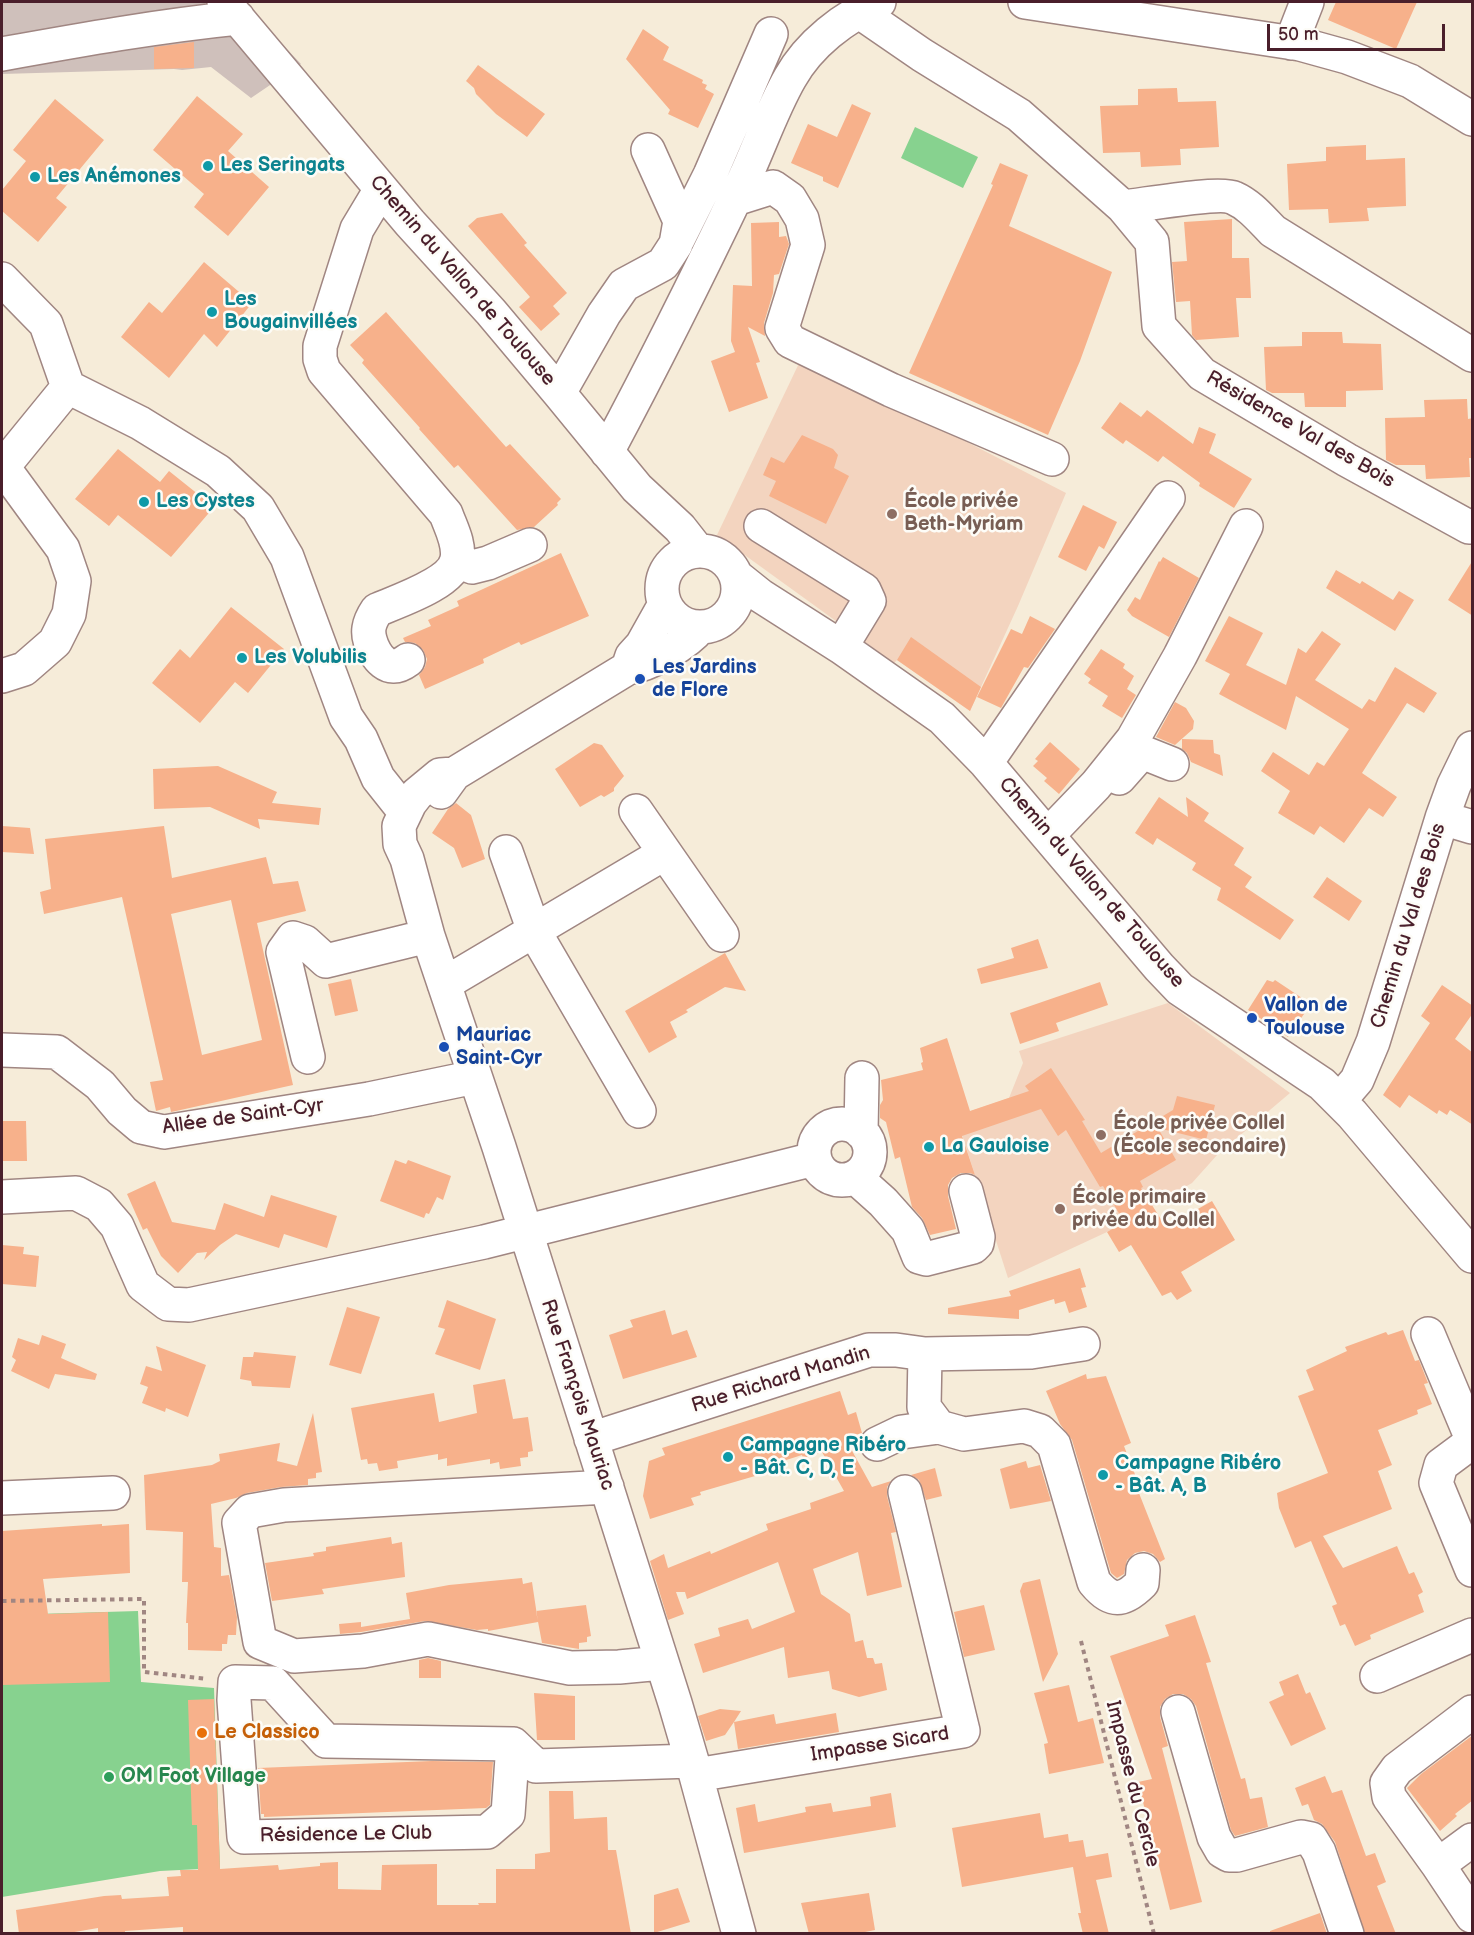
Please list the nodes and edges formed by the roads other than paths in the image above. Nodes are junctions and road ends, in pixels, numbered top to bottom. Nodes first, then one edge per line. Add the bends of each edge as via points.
1 (1027, 2) edge
2 (1307, 2) edge
3 (869, 6) edge
4 (225, 7) edge
5 (771, 34) dead end
6 (1291, 43) junction
7 (2, 54) edge
8 (1473, 119) edge
9 (648, 150) dead end
10 (381, 189) junction
11 (735, 199) junction
12 (1123, 207) junction
13 (676, 244) junction
14 (2, 279) edge
15 (1473, 355) edge
16 (68, 387) junction
17 (559, 393) junction
18 (607, 452) junction
19 (1052, 459) dead end
20 (2, 467) edge
21 (637, 488) junction
22 (1168, 498) dead end
23 (761, 526) dead end
24 (1246, 526) dead end
25 (1473, 527) edge
26 (530, 544) dead end
27 (698, 551) junction
28 (457, 560) junction
29 (668, 569) junction
30 (736, 576) junction
31 (665, 604) junction
32 (801, 622) junction
33 (713, 623) junction
34 (841, 647) junction
35 (408, 660) dead end
36 (628, 668) junction
37 (2, 676) edge
38 (1473, 748) edge
39 (986, 763) junction
40 (1172, 764) dead end
41 (415, 808) junction
42 (636, 810) dead end
43 (1442, 818) junction
44 (1055, 827) junction
45 (1473, 827) edge
46 (506, 852) dead end
47 (665, 853) junction
48 (534, 931) junction
49 (722, 935) dead end
50 (428, 936) junction
51 (444, 984) junction
52 (2, 1050) edge
53 (308, 1057) dead end
54 (475, 1077) junction
55 (862, 1078) dead end
56 (1340, 1101) junction
57 (639, 1111) dead end
58 (861, 1132) junction
59 (814, 1159) junction
60 (855, 1177) junction
61 (966, 1191) dead end
62 (2, 1197) edge
63 (526, 1231) junction
64 (1473, 1256) edge
65 (1428, 1334) dead end
66 (1083, 1344) dead end
67 (925, 1354) junction
68 (939, 1427) junction
69 (591, 1439) junction
70 (1473, 1440) edge
71 (877, 1444) dead end
72 (607, 1487) junction
73 (905, 1492) dead end
74 (113, 1493) dead end
75 (2, 1498) edge
76 (1143, 1570) dead end
77 (1473, 1570) edge
78 (1473, 1635) edge
79 (662, 1663) junction
80 (1377, 1676) dead end
81 (1178, 1712) dead end
82 (1473, 1712) edge
83 (513, 1744) junction
84 (694, 1768) junction
85 (1473, 1840) edge
86 (1438, 1865) junction
87 (1473, 1916) edge
88 (739, 1934) edge
89 (1347, 1934) edge

1 - 6 street
2 - 6 street
3 - 11 street via 819,41 790,77
3 - 12 street, Résidence Val des Bois via 922,55 1019,115
4 - 7 street via 193,23
4 - 10 street, Chemin du Vallon de Toulouse
5 - 13 street
6 - 8 street via 1347,57 1410,81
9 - 13 street via 680,221
10 - 17 street, Chemin du Vallon de Toulouse
10 - 28 street via 357,230 320,346 320,359 324,372 446,514
11 - 18 street
11 - 19 street via 773,187 789,199 802,219 808,245 782,328 790,341 891,390
12 - 15 street via 1232,196 1255,211 1273,231
12 - 25 street, Résidence Val des Bois via 1152,242 1159,326 1202,374 1347,460
13 - 17 street via 663,264 624,285
14 - 16 street via 46,324
16 - 20 street
16 - 41 street via 140,423 218,471 258,508 287,557 346,717 361,739 393,765
17 - 18 street, Chemin du Vallon de Toulouse
18 - 21 street, Chemin du Vallon de Toulouse
20 - 37 street via 63,549 74,581 69,614 55,642 24,669
21 - 27 street, Chemin du Vallon de Toulouse via 680,528
21 - 29 street, Chemin du Vallon de Toulouse
22 - 39 street
23 - 34 street via 864,590 869,601
24 - 44 street via 1133,739
26 - 28 street via 472,567
27 - 29 street via 684,555
27 - 30 street via 721,557
28 - 35 street via 435,584 377,610 372,618 369,635 379,658 390,666
29 - 31 street via 663,580
30 - 32 street, Chemin du Vallon de Toulouse
30 - 33 street via 733,609
31 - 33 street via 679,621
31 - 36 street, Rue François Mauriac
32 - 33 street, Chemin du Vallon de Toulouse
32 - 34 street, Chemin du Vallon de Toulouse
33 - 36 street, Rue François Mauriac via 641,666
34 - 39 street, Chemin du Vallon de Toulouse via 942,718
36 - 41 street, Rue François Mauriac via 454,774 435,798
38 - 43 street, Chemin du Val des Bois
39 - 44 street, Chemin du Vallon de Toulouse
40 - 44 street via 1142,752 1090,812
41 - 50 street, Rue François Mauriac via 407,859
42 - 47 street
43 - 45 street
43 - 56 street, Chemin du Val des Bois via 1374,1042 1357,1080
44 - 56 street, Chemin du Vallon de Toulouse via 1159,967 1180,989 1322,1084
46 - 48 street
47 - 48 street
47 - 49 street
48 - 51 street
48 - 57 street
50 - 51 street, Rue François Mauriac
50 - 53 street via 326,961 305,942 293,938 283,952
51 - 54 street, Rue François Mauriac
52 - 54 street, Allée de Saint-Cyr via 57,1053 100,1086 141,1127 164,1132 369,1099
54 - 63 street, Rue François Mauriac
55 - 58 street
56 - 64 street, Chemin du Vallon de Toulouse
58 - 59 street via 842,1124 825,1129 818,1138
58 - 60 street via 870,1150 868,1162
59 - 60 street via 831,1178
59 - 63 street
60 - 61 street via 908,1230 919,1257 926,1259 977,1243
62 - 63 street via 76,1193 99,1205 117,1226 143,1285 168,1304 189,1305
63 - 69 street, Rue François Mauriac
65 - 70 street
66 - 67 street, Rue Richard Mandin via 1031,1352
67 - 68 street via 924,1407
67 - 69 street, Rue Richard Mandin via 869,1350
68 - 71 street via 902,1432
68 - 76 street via 964,1434 1024,1426 1040,1431 1054,1445 1094,1582 1104,1594 1131,1594 1142,1582
69 - 72 street, Rue François Mauriac
70 - 77 street via 1441,1465 1436,1483
72 - 79 street, Rue François Mauriac
72 - 79 street via 284,1505 250,1511 239,1522 260,1642 294,1656 363,1651 428,1639 570,1668
73 - 84 street, Impasse Sicard via 963,1731
74 - 75 street
78 - 80 street
79 - 84 street, Rue François Mauriac
81 - 89 street via 1218,1845 1229,1855 1238,1855 1301,1837 1311,1839
82 - 86 street via 1397,1769 1387,1783 1389,1797
83 - 83 street, Résidence Le Club via 507,1814 487,1832 244,1838 235,1682 273,1683 326,1741
83 - 84 street via 536,1766
84 - 88 street, Rue François Mauriac
85 - 86 street
86 - 87 street

